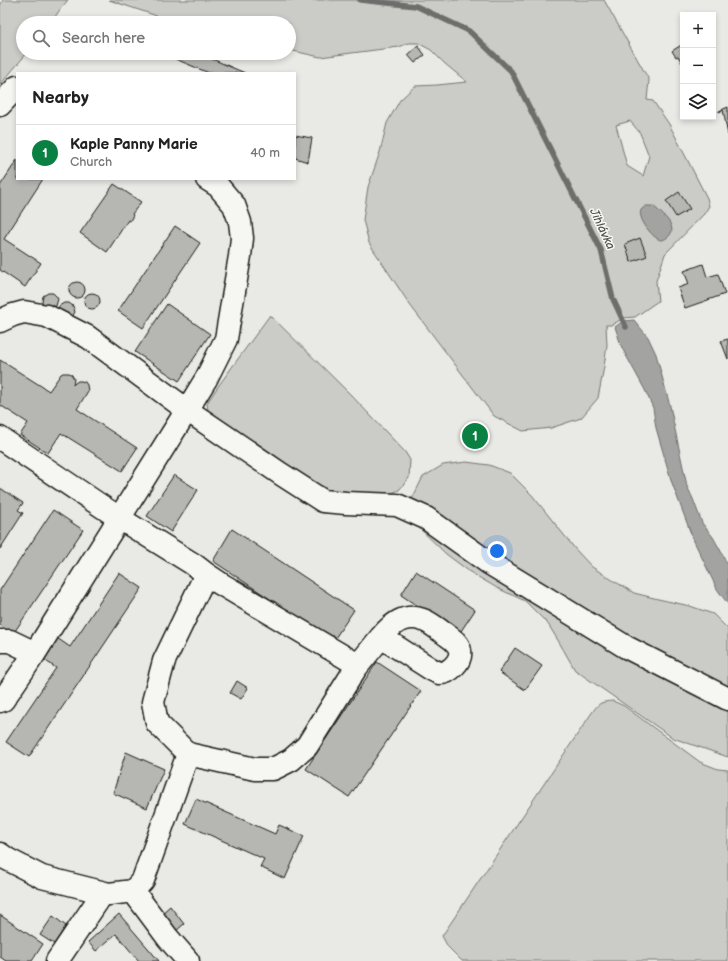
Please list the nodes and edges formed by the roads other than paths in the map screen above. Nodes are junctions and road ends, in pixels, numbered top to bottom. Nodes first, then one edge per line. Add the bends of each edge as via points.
1 (16, 88) edge
2 (0, 105) edge
3 (209, 180) edge
4 (0, 321) edge
5 (186, 410) junction
6 (0, 438) edge
7 (119, 518) junction
8 (206, 574) junction
9 (381, 637) dead end
10 (0, 641) edge
11 (35, 653) junction
12 (358, 665) junction
13 (728, 699) edge
14 (0, 701) edge
15 (188, 754) junction
16 (0, 854) edge
17 (133, 890) junction
18 (104, 893) junction
19 (57, 961) edge
20 (188, 961) edge

1 - 2 lane
3 - 5 lane via 218,186 234,205 242,238 226,339 206,379
4 - 5 lane via 24,312 46,316 88,337
5 - 7 lane
5 - 13 lane via 323,501 397,505 426,518 489,563 626,647
6 - 7 lane
7 - 8 lane
7 - 11 lane
8 - 12 lane
8 - 15 lane via 164,661 153,702 157,723
9 - 12 lane
10 - 11 lane via 10,641
11 - 14 lane
12 - 15 lane via 307,746 290,760 272,769 255,770
15 - 17 lane via 143,880
16 - 18 lane via 42,877
17 - 18 lane
17 - 20 lane
18 - 19 lane

